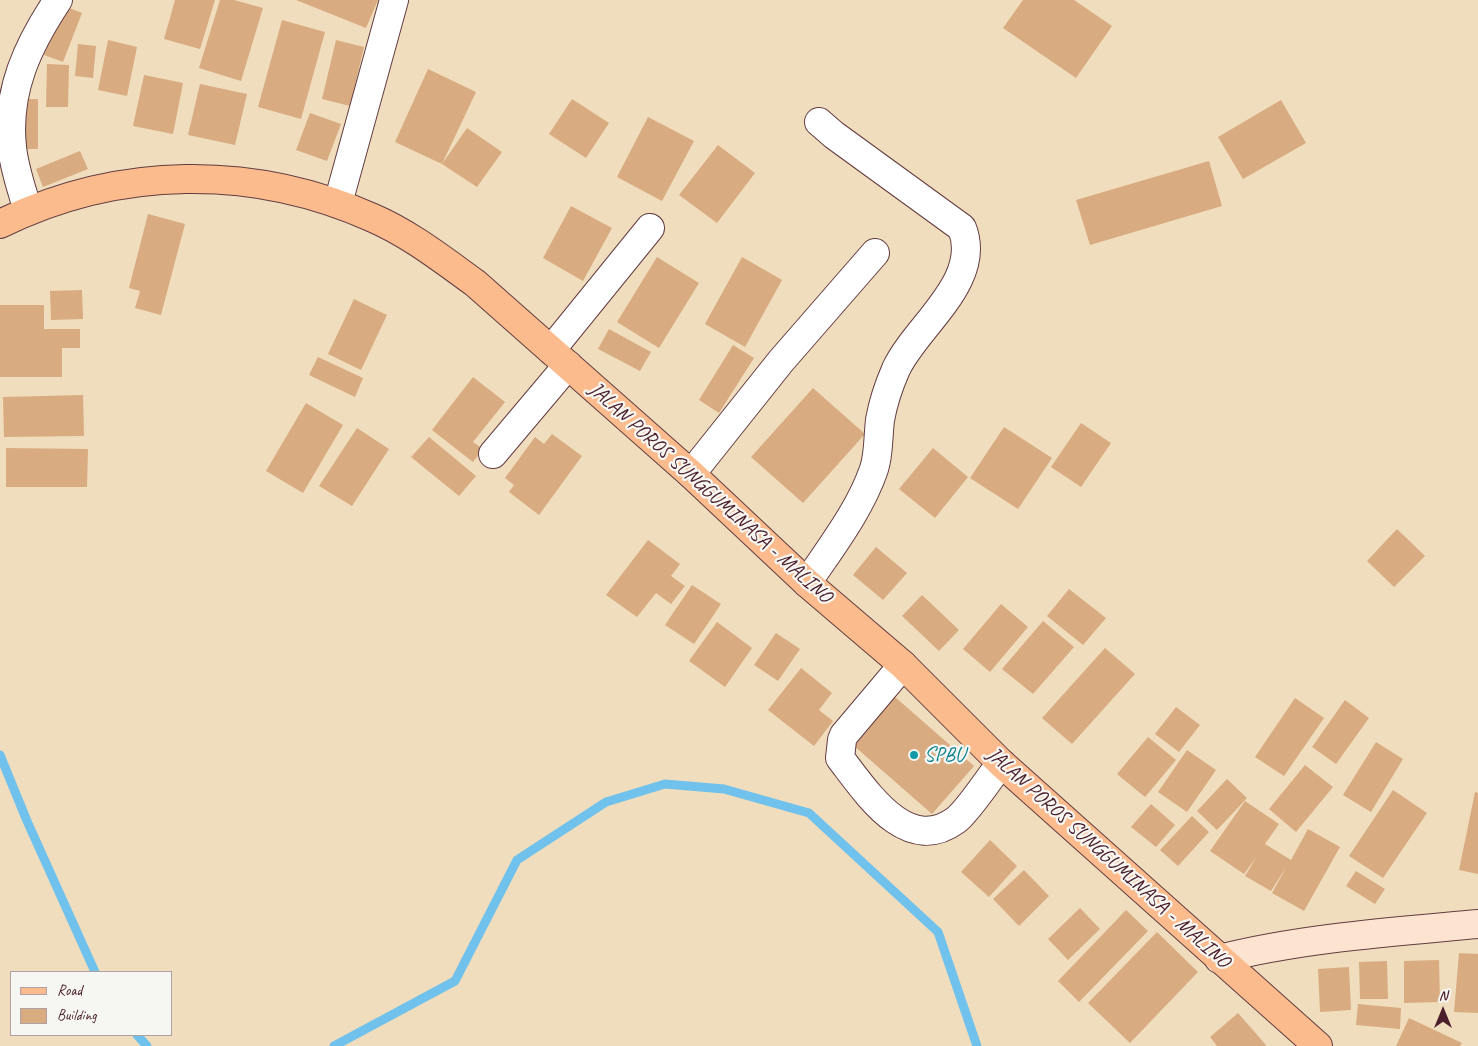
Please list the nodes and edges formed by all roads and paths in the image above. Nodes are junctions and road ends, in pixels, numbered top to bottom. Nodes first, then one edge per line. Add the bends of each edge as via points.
1 (58, 0) edge
2 (394, 0) edge
3 (819, 122) dead end
4 (338, 204) junction
5 (28, 211) junction
6 (0, 224) edge
7 (650, 228) dead end
8 (875, 253) dead end
9 (560, 357) junction
10 (492, 454) dead end
11 (691, 474) junction
12 (807, 584) junction
13 (903, 665) junction
14 (1001, 763) junction
15 (1478, 924) edge
16 (1219, 959) junction
17 (1318, 1046) edge

1 - 5 street via 38,30 16,81 11,117 12,148
2 - 4 street
3 - 12 street via 962,228 967,257 954,287 897,368 880,418 875,467 851,516
4 - 5 main road, JALAN POROS SUNGGUMINASA - MALINO via 252,182 174,177 111,185
4 - 9 main road, JALAN POROS SUNGGUMINASA - MALINO via 375,218 441,258 475,283
5 - 6 main road, JALAN POROS SUNGGUMINASA - MALINO
7 - 9 street
8 - 11 street
9 - 10 street
9 - 11 main road, JALAN POROS SUNGGUMINASA - MALINO
11 - 12 main road, JALAN POROS SUNGGUMINASA - MALINO
12 - 13 main road, JALAN POROS SUNGGUMINASA - MALINO
13 - 14 main road, JALAN POROS SUNGGUMINASA - MALINO
13 - 14 street via 844,735 840,750 840,758 893,820 914,830 932,832 956,819
14 - 16 main road, JALAN POROS SUNGGUMINASA - MALINO
15 - 16 main road via 1306,943
16 - 17 main road, JALAN POROS SUNGGUMINASA - MALINO

